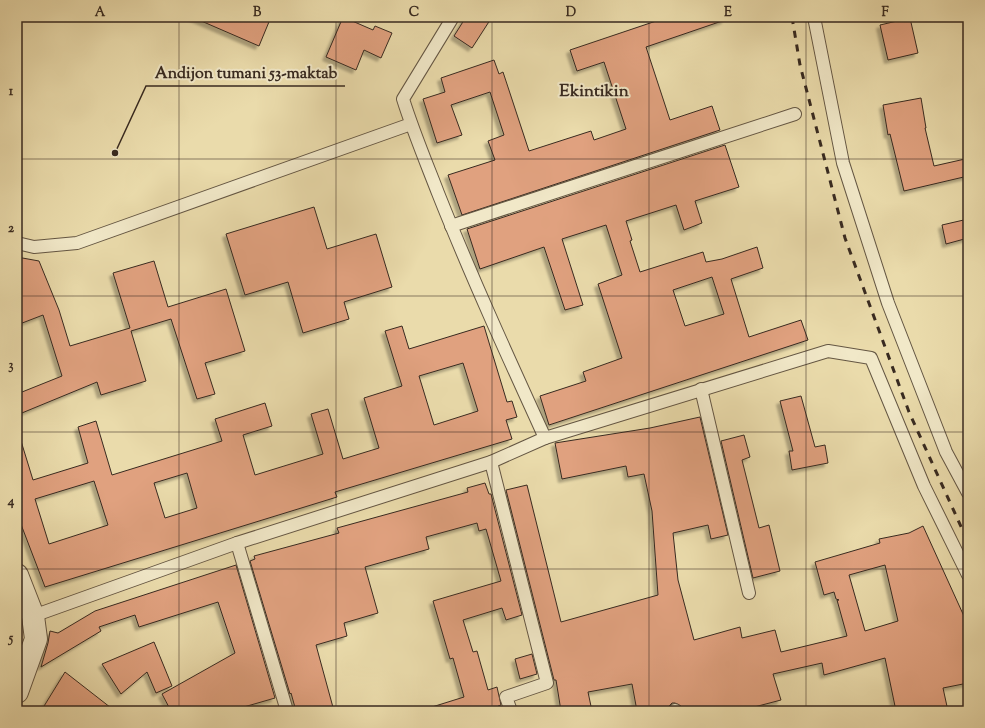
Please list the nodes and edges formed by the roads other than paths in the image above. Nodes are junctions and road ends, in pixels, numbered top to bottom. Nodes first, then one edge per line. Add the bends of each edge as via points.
1 (453, 17) edge
2 (814, 17) edge
3 (795, 114) dead end
4 (411, 124) junction
5 (451, 226) junction
6 (17, 243) edge
7 (701, 389) junction
8 (545, 438) junction
9 (491, 462) junction
10 (968, 493) edge
11 (237, 543) junction
12 (968, 574) edge
13 (17, 575) edge
14 (749, 593) dead end
15 (33, 616) junction
16 (17, 692) edge
17 (287, 711) edge
18 (511, 711) edge

1 - 4 lane via 403,99
2 - 10 lane via 843,163 888,303 946,452
3 - 5 lane
4 - 5 lane
4 - 6 lane via 77,243 34,247
5 - 8 lane
7 - 8 lane
7 - 12 lane via 828,351 871,358 924,486
7 - 14 lane
8 - 9 lane
9 - 11 lane
9 - 18 lane via 547,683 506,697
11 - 15 lane
11 - 17 lane
13 - 15 street
15 - 16 street via 36,639

